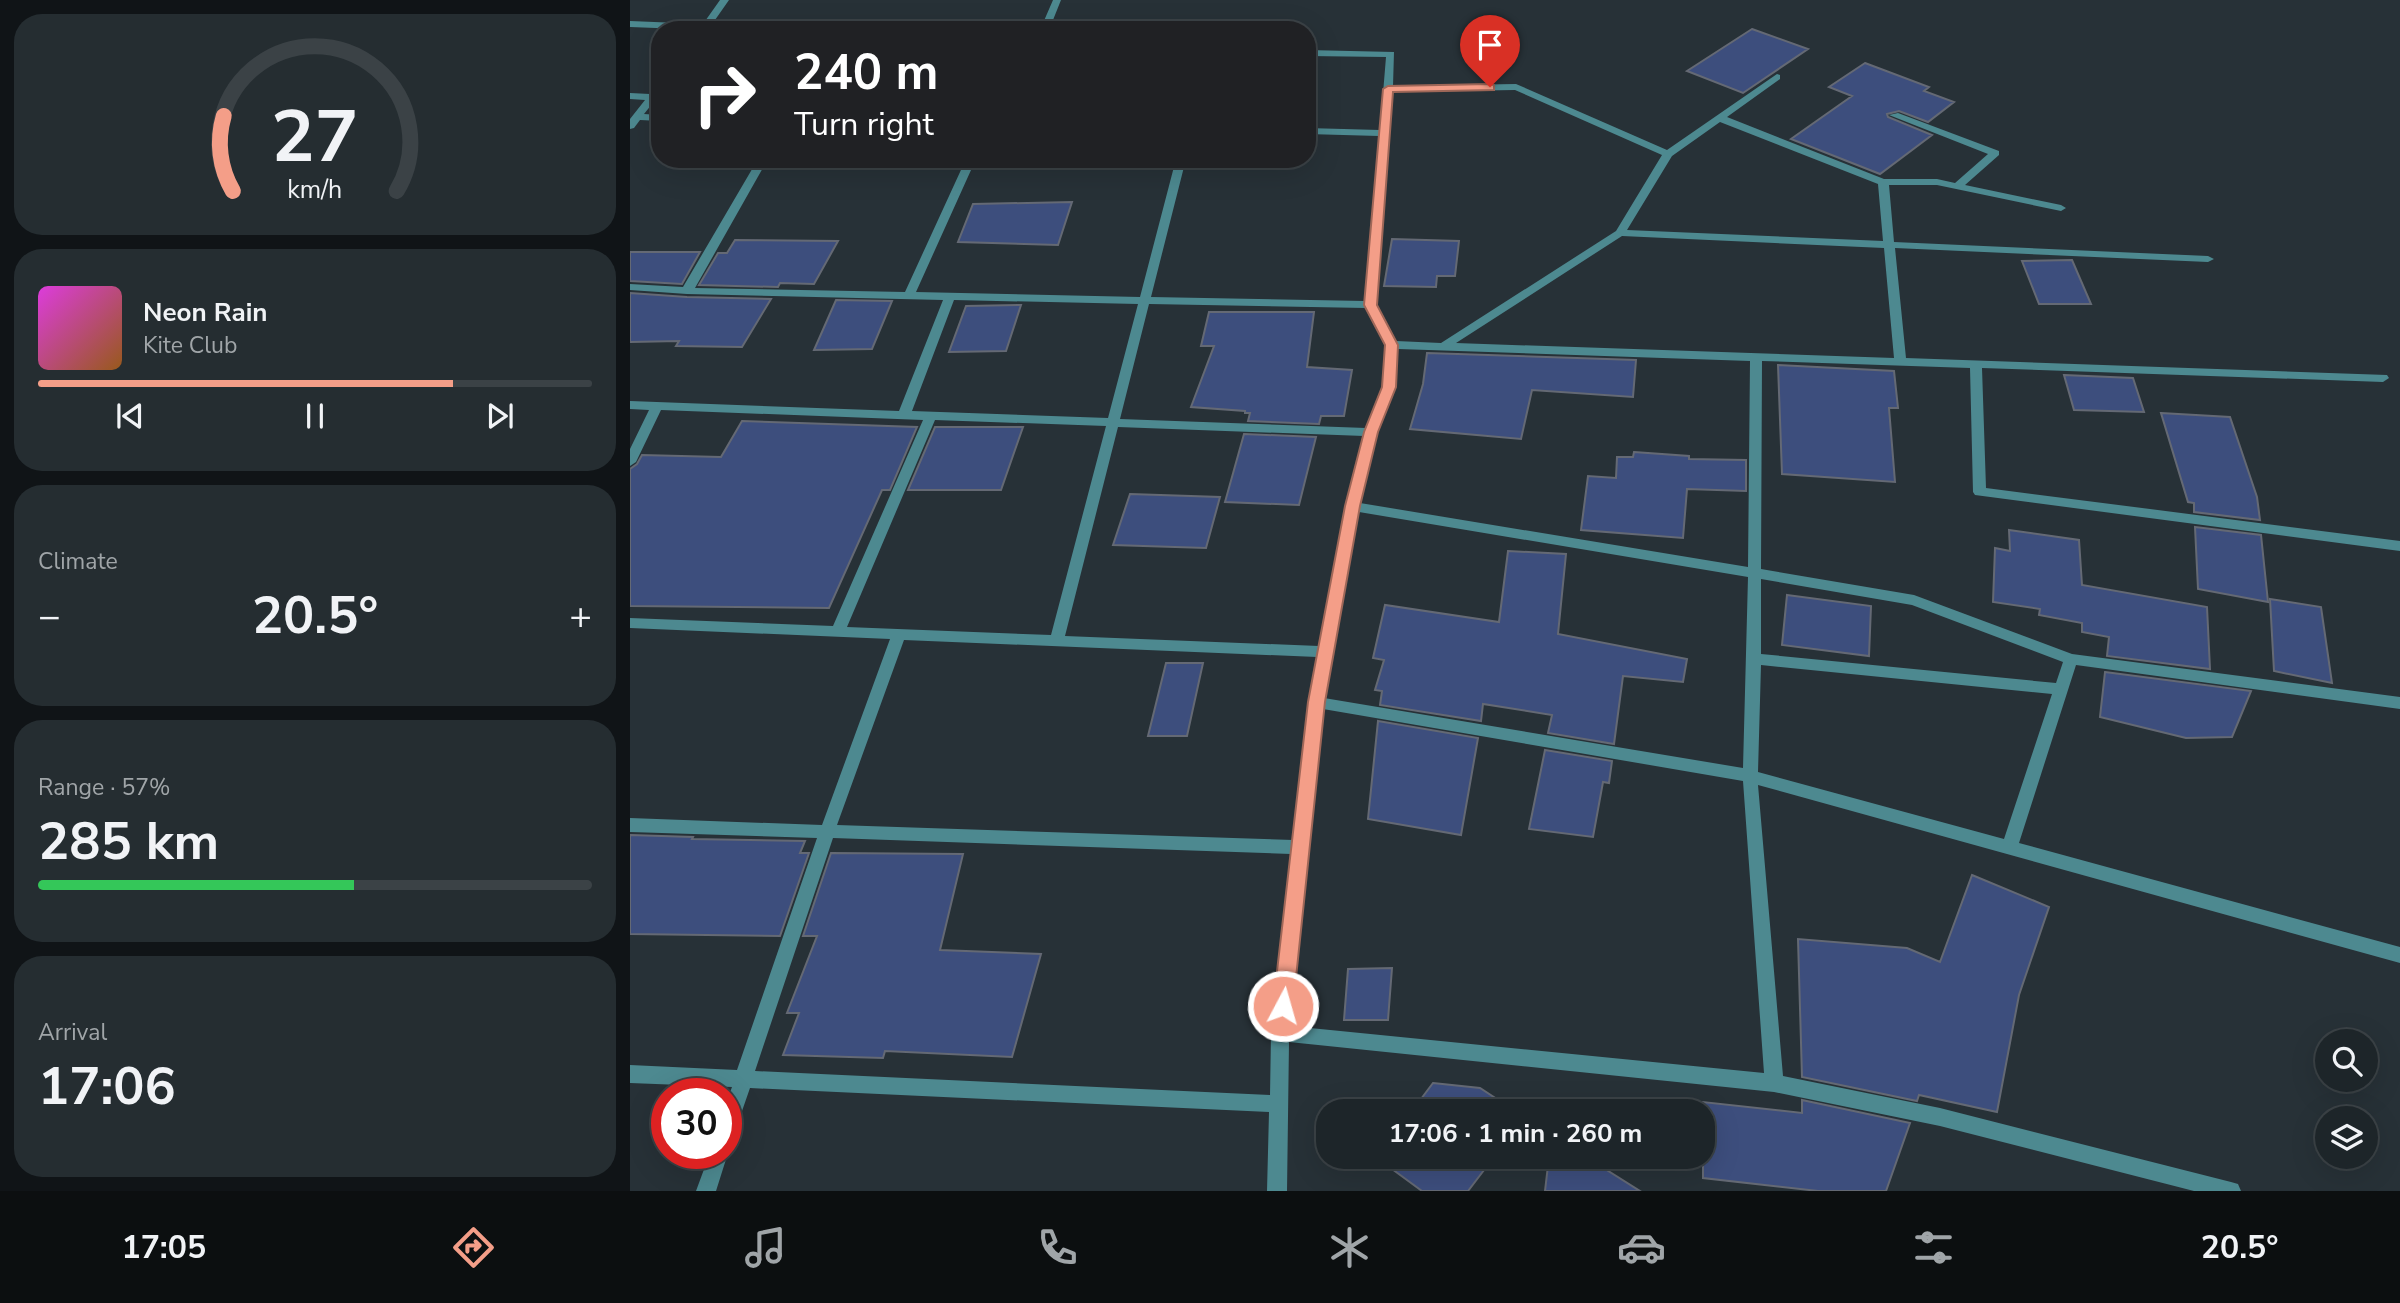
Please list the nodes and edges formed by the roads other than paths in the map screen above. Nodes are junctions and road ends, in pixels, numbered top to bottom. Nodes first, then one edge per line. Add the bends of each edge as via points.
1 (725, 0) edge
2 (1057, 0) edge
3 (709, 21) edge
4 (1048, 21) edge
5 (630, 24) edge
6 (651, 25) edge
7 (1316, 53) edge
8 (1777, 77) dead end
9 (1388, 89) junction
10 (630, 96) edge
11 (651, 97) edge
12 (651, 98) edge
13 (1894, 115) dead end
14 (1720, 118) junction
15 (651, 119) edge
16 (633, 122) edge
17 (1316, 131) edge
18 (1384, 133) junction
19 (1668, 154) junction
20 (758, 168) edge
21 (967, 168) edge
22 (1179, 168) edge
23 (1882, 182) junction
24 (1956, 186) junction
25 (2061, 208) dead end
26 (1620, 233) junction
27 (1889, 245) junction
28 (2208, 259) dead end
29 (630, 287) edge
30 (687, 291) junction
31 (909, 295) junction
32 (950, 296) junction
33 (1144, 300) junction
34 (1370, 305) junction
35 (1392, 345) junction
36 (1444, 346) junction
37 (1756, 357) junction
38 (1900, 362) junction
39 (1976, 364) junction
40 (2383, 378) dead end
41 (630, 405) edge
42 (657, 407) junction
43 (904, 415) junction
44 (931, 416) junction
45 (1113, 423) junction
46 (1371, 432) junction
47 (630, 462) edge
48 (1353, 506) junction
49 (2400, 546) edge
50 (1753, 573) junction
51 (630, 623) edge
52 (838, 631) junction
53 (899, 634) junction
54 (1057, 640) junction
55 (1326, 652) junction
56 (1754, 659) junction
57 (2071, 659) junction
58 (2062, 689) junction
59 (1316, 702) junction
60 (2400, 703) edge
61 (1750, 776) junction
62 (630, 825) edge
63 (827, 832) junction
64 (1300, 847) junction
65 (2009, 848) junction
66 (2400, 955) edge
67 (1280, 1033) junction
68 (630, 1074) edge
69 (744, 1079) junction
70 (1774, 1083) junction
71 (742, 1085) edge
72 (1278, 1104) junction
73 (714, 1169) edge
74 (706, 1191) edge
75 (1277, 1191) edge
76 (2231, 1191) edge

1 - 3 street
2 - 4 street
5 - 6 street
7 - 9 street via 1391,54
8 - 14 street
9 - 18 street
9 - 19 street via 1516,87
10 - 11 street
12 - 16 street
13 - 24 street via 1995,153
14 - 19 street
14 - 23 street
15 - 16 street
17 - 18 street
18 - 34 street
19 - 26 street
20 - 30 street
21 - 31 street
22 - 33 street
23 - 24 street
23 - 27 street
24 - 25 street
26 - 27 street
26 - 36 street
27 - 28 street
27 - 38 street
29 - 30 street
30 - 31 street
31 - 32 street
32 - 33 street
32 - 43 street
33 - 34 street
33 - 45 street
34 - 35 street
35 - 36 street
35 - 46 street via 1389,387
36 - 37 street
37 - 38 street
37 - 50 street
38 - 39 street
39 - 40 street
39 - 49 street via 1980,492
41 - 42 street
42 - 43 street
42 - 47 street
43 - 44 street
44 - 45 street
44 - 52 street
45 - 46 street
45 - 54 street
46 - 48 street
48 - 50 street
48 - 55 street
50 - 56 street
50 - 57 street via 1914,600
51 - 52 street
52 - 53 street
53 - 54 street
53 - 63 street
54 - 55 street
55 - 59 street
56 - 58 street
56 - 61 street
57 - 58 street
57 - 60 street
58 - 65 street
59 - 61 street
59 - 64 street
61 - 65 street
61 - 70 street
62 - 63 street
63 - 64 street
63 - 69 street
64 - 67 street
65 - 66 street
67 - 70 street
67 - 72 street
68 - 69 street
69 - 71 street
69 - 72 street
70 - 76 street via 1940,1117
72 - 75 street
73 - 74 street

